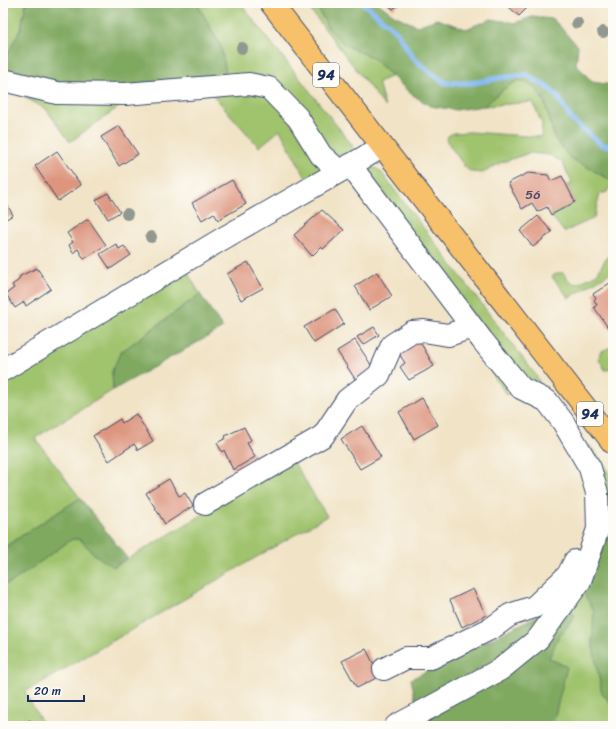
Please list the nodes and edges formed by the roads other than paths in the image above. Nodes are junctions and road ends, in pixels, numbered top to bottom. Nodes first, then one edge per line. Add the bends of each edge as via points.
1 (271, 3) edge
2 (3, 80) edge
3 (382, 147) junction
4 (344, 168) junction
5 (472, 327) junction
6 (3, 370) edge
7 (613, 443) edge
8 (597, 493) junction
9 (205, 504) dead end
10 (384, 669) dead end
11 (396, 726) edge

1 - 3 main road, 94
2 - 4 street via 57,93 125,94 249,84 269,88 298,118 321,155
3 - 4 street
3 - 7 main road, 94
4 - 5 street
4 - 6 street
5 - 8 street via 521,388 547,402 563,422 590,468
5 - 9 street via 448,335 412,332 392,345 379,375 347,400 323,436
8 - 10 street via 586,537 568,575 534,607 510,615 492,628 431,658 406,658
8 - 11 street via 598,529 580,581 538,639 501,670

